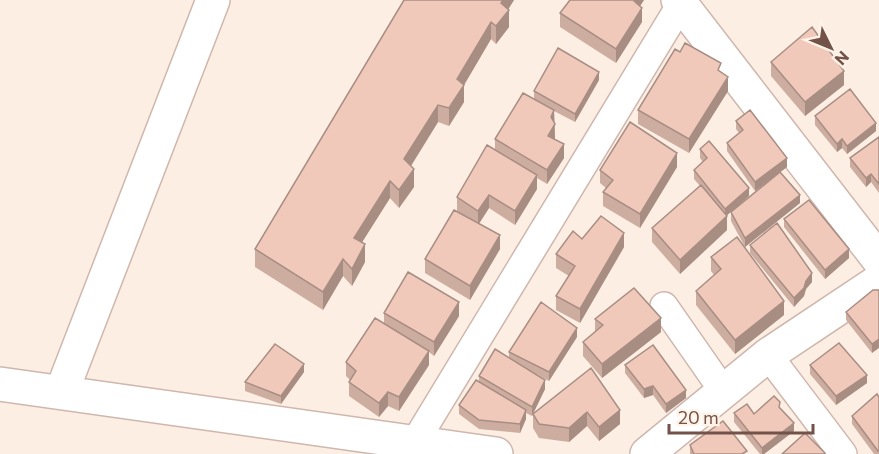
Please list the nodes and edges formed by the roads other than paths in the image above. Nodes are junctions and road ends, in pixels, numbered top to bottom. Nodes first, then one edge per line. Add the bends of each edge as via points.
1 (213, 0) edge
2 (680, 2) edge
3 (879, 260) edge
4 (879, 281) edge
5 (664, 306) dead end
6 (768, 355) junction
7 (0, 384) edge
8 (62, 392) junction
9 (724, 392) junction
10 (415, 442) junction
11 (496, 454) edge
12 (647, 454) edge
13 (843, 454) edge

1 - 8 street
2 - 3 street
2 - 10 lane
4 - 6 street
5 - 9 lane
6 - 9 street
6 - 13 lane
7 - 8 street
8 - 10 street
9 - 12 street
10 - 11 street

